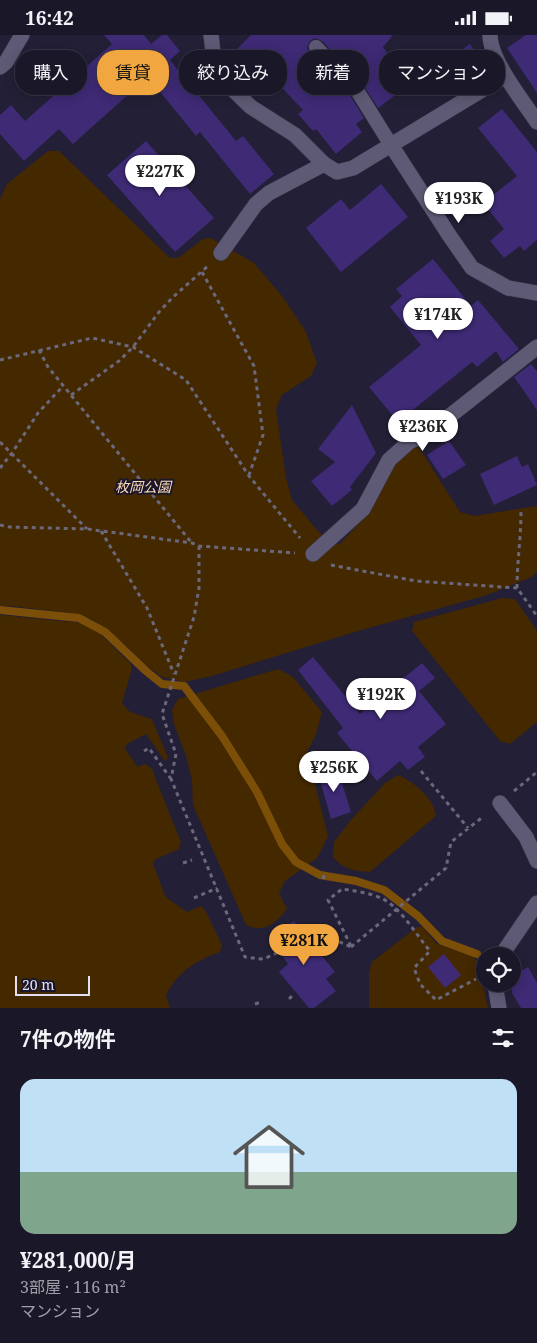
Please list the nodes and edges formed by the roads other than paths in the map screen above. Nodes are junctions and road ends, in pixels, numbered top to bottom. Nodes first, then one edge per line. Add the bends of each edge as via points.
1 (22, 35) edge
2 (211, 35) edge
3 (490, 35) edge
4 (316, 47) dead end
5 (0, 67) edge
6 (506, 76) junction
7 (537, 123) edge
8 (391, 145) junction
9 (324, 164) junction
10 (221, 253) road end
11 (537, 293) edge
12 (537, 347) edge
13 (313, 554) road end
14 (500, 803) road end
15 (537, 861) edge
16 (537, 903) edge
17 (507, 947) edge
18 (496, 992) edge
19 (499, 1008) edge

1 - 5 street
2 - 9 street via 214,69 221,78 251,107 295,135
3 - 6 street via 490,42
4 - 8 lane via 358,93
6 - 7 street
6 - 8 street
8 - 9 street via 353,168 337,172
8 - 11 street via 472,268 508,287
9 - 10 street via 269,193 256,204
12 - 13 street via 389,460 363,509
14 - 15 street via 526,837
16 - 17 street
18 - 19 street

